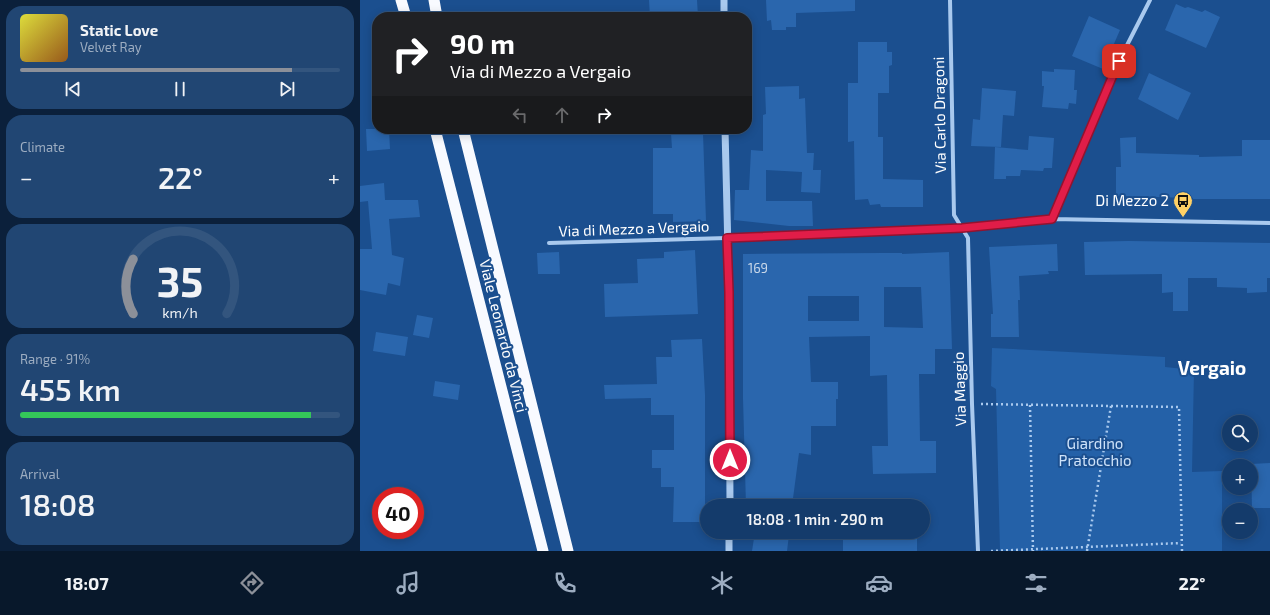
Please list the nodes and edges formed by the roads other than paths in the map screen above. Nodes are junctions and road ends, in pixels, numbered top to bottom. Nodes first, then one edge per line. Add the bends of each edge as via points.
1 (401, 0) edge
2 (406, 0) edge
3 (434, 0) edge
4 (724, 0) edge
5 (950, 0) edge
6 (1150, 0) edge
7 (405, 12) edge
8 (408, 12) edge
9 (436, 12) edge
10 (724, 12) edge
11 (436, 134) edge
12 (464, 134) edge
13 (725, 134) edge
14 (1052, 219) junction
15 (1270, 223) edge
16 (962, 228) junction
17 (727, 238) junction
18 (549, 243) dead end
19 (730, 499) edge
20 (729, 539) edge
21 (543, 551) edge
22 (568, 551) edge
23 (729, 551) edge
24 (978, 551) edge

1 - 7 highway
2 - 8 highway
3 - 9 highway
4 - 10 street
5 - 16 street, Via Carlo Dragoni via 954,214
6 - 14 street via 1119,61
11 - 21 highway, Viale Leonardo da Vinci
12 - 22 highway, Viale Leonardo da Vinci
13 - 17 street
14 - 15 street, Via di Mezzo a Vergaio
14 - 16 street, Via di Mezzo a Vergaio
16 - 17 street, Via di Mezzo a Vergaio
16 - 24 street, Via Maggio via 968,238
17 - 18 street, Via di Mezzo a Vergaio
17 - 19 street
20 - 23 street

